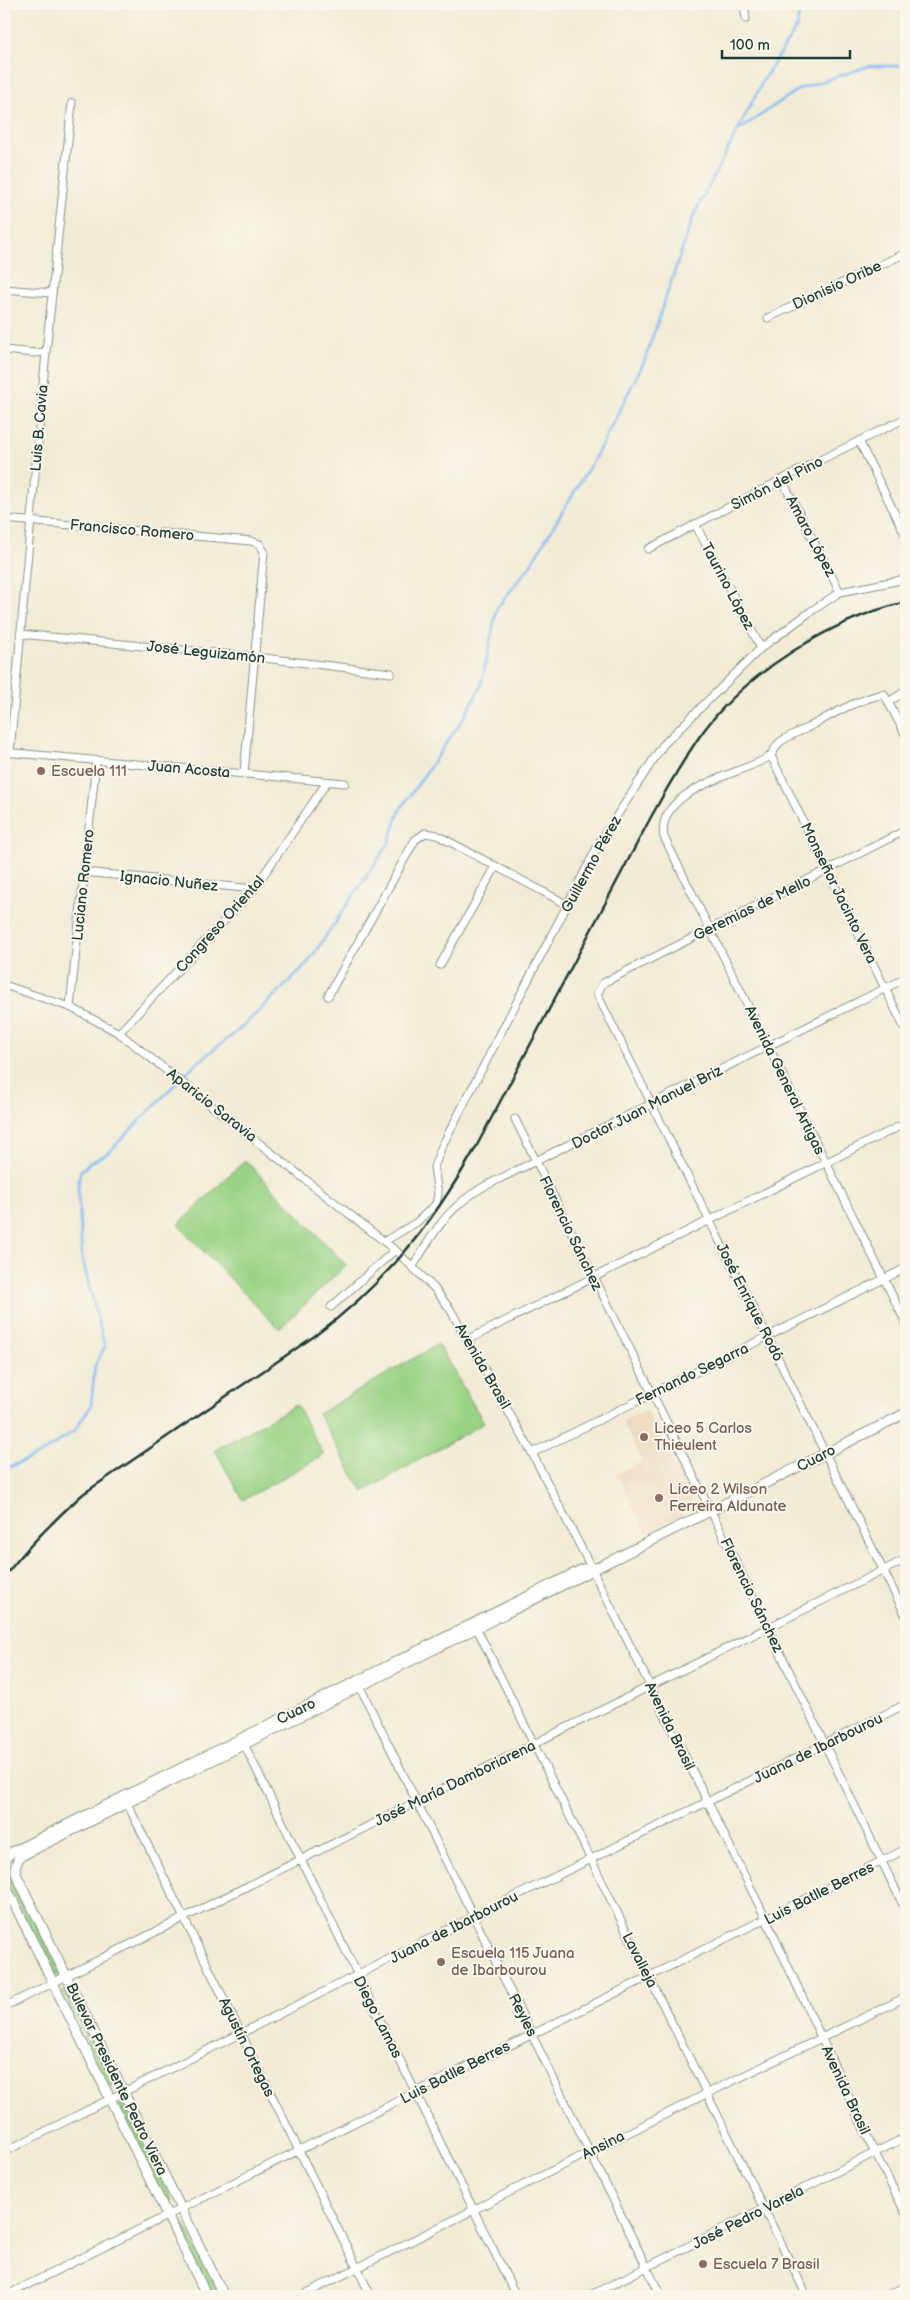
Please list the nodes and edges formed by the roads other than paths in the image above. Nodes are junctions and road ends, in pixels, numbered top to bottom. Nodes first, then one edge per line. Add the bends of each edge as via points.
1 (744, 4) edge
2 (903, 4) edge
3 (906, 16) edge
4 (746, 19) dead end
5 (72, 103) dead end
6 (906, 253) edge
7 (4, 289) edge
8 (51, 292) junction
9 (768, 318) dead end
10 (4, 350) edge
11 (46, 352) junction
12 (906, 418) edge
13 (858, 441) junction
14 (782, 480) junction
15 (4, 518) edge
16 (903, 520) edge
17 (32, 521) junction
18 (695, 524) junction
19 (906, 536) edge
20 (648, 549) dead end
21 (906, 579) edge
22 (840, 592) junction
23 (20, 634) junction
24 (761, 648) junction
25 (255, 657) junction
26 (391, 673) dead end
27 (906, 691) edge
28 (890, 700) junction
29 (906, 736) edge
30 (7, 752) edge
31 (771, 756) junction
32 (96, 762) junction
33 (244, 774) junction
34 (327, 782) junction
35 (345, 784) dead end
36 (906, 830) edge
37 (496, 866) junction
38 (828, 870) junction
39 (84, 872) junction
40 (254, 890) junction
41 (568, 905) junction
42 (710, 929) junction
43 (440, 965) dead end
44 (906, 978) edge
45 (4, 985) edge
46 (600, 986) joint
47 (885, 988) junction
48 (328, 996) dead end
49 (70, 1007) junction
50 (906, 1031) edge
51 (119, 1033) junction
52 (768, 1046) junction
53 (653, 1104) junction
54 (515, 1120) dead end
55 (906, 1123) edge
56 (537, 1162) junction
57 (826, 1163) junction
58 (710, 1221) junction
59 (385, 1241) junction
60 (395, 1250) junction
61 (403, 1256) joint
62 (413, 1266) junction
63 (906, 1268) edge
64 (593, 1277) junction
65 (884, 1279) junction
66 (331, 1308) dead end
67 (906, 1323) edge
68 (768, 1336) junction
69 (469, 1339) junction
70 (651, 1395) junction
71 (906, 1414) edge
72 (532, 1453) junction
73 (826, 1454) junction
74 (711, 1511) junction
75 (906, 1559) edge
76 (592, 1569) junction
77 (884, 1570) junction
78 (906, 1616) edge
79 (475, 1626) junction
80 (768, 1627) junction
81 (358, 1684) junction
82 (650, 1686) junction
83 (906, 1704) edge
84 (242, 1741) junction
85 (534, 1744) junction
86 (826, 1744) junction
87 (126, 1800) junction
88 (417, 1802) junction
89 (708, 1803) junction
90 (906, 1849) edge
91 (4, 1859) edge
92 (300, 1860) junction
93 (590, 1860) junction
94 (882, 1861) junction
95 (16, 1862) joint
96 (4, 1883) edge
97 (906, 1911) edge
98 (184, 1917) junction
99 (473, 1917) junction
100 (766, 1919) junction
101 (66, 1976) junction
102 (357, 1976) junction
103 (649, 1978) junction
104 (54, 1982) junction
105 (906, 1997) edge
106 (4, 2007) edge
107 (241, 2034) junction
108 (532, 2034) junction
109 (822, 2037) junction
110 (415, 2092) junction
111 (124, 2094) junction
112 (706, 2094) junction
113 (111, 2100) junction
114 (906, 2137) edge
115 (298, 2150) junction
116 (4, 2152) edge
117 (590, 2152) junction
118 (875, 2153) junction
119 (181, 2209) junction
120 (474, 2209) junction
121 (763, 2209) junction
122 (906, 2214) edge
123 (168, 2216) junction
124 (357, 2268) junction
125 (647, 2268) junction
126 (906, 2286) edge
127 (5, 2296) edge
128 (207, 2296) edge
129 (224, 2296) edge
130 (300, 2296) edge
131 (371, 2296) edge
132 (516, 2296) edge
133 (589, 2296) edge
134 (661, 2296) edge
135 (807, 2296) edge
136 (886, 2296) edge

1 - 4 street
2 - 3 street
5 - 8 street, Luis B. Cavia
6 - 9 street, Dionisio Oribe
7 - 8 street
8 - 11 street, Luis B. Cavia
10 - 11 street via 34,354
11 - 17 street, Luis B. Cavia
12 - 13 street, Simón del Pino
13 - 14 street, Simón del Pino
13 - 16 street
14 - 18 street, Simón del Pino
14 - 22 street, Amaro López
15 - 17 street, Francisco Romero
16 - 19 street
17 - 23 street, Luis B. Cavia
17 - 25 street, Francisco Romero via 260,544 264,552
18 - 20 street, Simón del Pino
18 - 24 street, Taurino López
21 - 22 street, Guillermo Pérez
22 - 24 street, Guillermo Pérez
23 - 25 street, José Leguizamón
23 - 30 street, Luis B. Cavia
24 - 41 street, Guillermo Pérez via 663,745 601,840
25 - 26 street, José Leguizamón
25 - 33 street
27 - 28 street
28 - 29 street
28 - 31 street via 884,694 864,698 780,742
30 - 32 street, Juan Acosta
31 - 38 street, Monseñor Jacinto Vera
31 - 42 street, Avenida General Artigas via 695,789 672,808 663,823 664,837
32 - 33 street, Juan Acosta
32 - 39 street, Luciano Romero
33 - 34 street, Juan Acosta
34 - 35 street, Juan Acosta
34 - 40 street, Congreso Oriental
36 - 38 street, Geremias de Mello
37 - 41 street
37 - 43 street
37 - 48 street via 437,835 425,833 416,840
38 - 42 street, Geremias de Mello
38 - 47 street, Monseñor Jacinto Vera
39 - 40 street, Ignacio Nuñez
39 - 49 street, Luciano Romero
40 - 51 street, Congreso Oriental
41 - 59 street, Guillermo Pérez via 442,1146 434,1167 438,1194 436,1204 417,1222
42 - 46 street, Geremias de Mello
42 - 52 street, Avenida General Artigas
44 - 47 street, Doctor Juan Manuel Briz
45 - 49 street, Aparicio Saravia
46 - 53 street, José Enrique Rodó via 599,999
47 - 50 street, Monseñor Jacinto Vera
47 - 52 street, Doctor Juan Manuel Briz
49 - 51 street, Aparicio Saravia
51 - 59 street, Aparicio Saravia
52 - 53 street, Doctor Juan Manuel Briz
52 - 57 street, Avenida General Artigas
53 - 56 street, Doctor Juan Manuel Briz
53 - 58 street, José Enrique Rodó
54 - 56 street, Florencio Sánchez
55 - 57 street
56 - 62 street, Doctor Juan Manuel Briz via 464,1198 445,1216
56 - 64 street, Florencio Sánchez
57 - 58 street
57 - 65 street, Avenida General Artigas
58 - 64 street
58 - 68 street, José Enrique Rodó
59 - 60 street, Aparicio Saravia
60 - 61 street, Aparicio Saravia
60 - 66 street
61 - 62 street, Avenida Brasil
62 - 69 street, Avenida Brasil via 450,1309
63 - 65 street, Fernando Segarra
64 - 69 street
64 - 70 street, Florencio Sánchez
65 - 67 street, Avenida General Artigas
65 - 68 street, Fernando Segarra
68 - 70 street, Fernando Segarra
68 - 73 street, José Enrique Rodó
69 - 72 street, Avenida Brasil
70 - 72 street, Fernando Segarra
70 - 74 street, Florencio Sánchez
71 - 73 street, Cuaro
72 - 76 street, Avenida Brasil
73 - 74 street, Cuaro
73 - 77 street, José Enrique Rodó
74 - 76 street, Cuaro
74 - 80 street, Florencio Sánchez
75 - 77 street, José María Damboriarena
76 - 79 street, Cuaro via 583,1569
76 - 82 street, Avenida Brasil
77 - 78 street, José Enrique Rodó
77 - 80 street, José María Damboriarena
79 - 81 street, Cuaro
79 - 85 street, Lavalleja
80 - 82 street, José María Damboriarena
80 - 86 street, Florencio Sánchez
81 - 84 street, Cuaro
81 - 88 street, Reyles
82 - 85 street, José María Damboriarena
82 - 89 street, Avenida Brasil
83 - 86 street, Juana de Ibarbourou
84 - 87 street, Cuaro
84 - 92 street, Diego Lamas
85 - 88 street, José María Damboriarena
85 - 93 street, Lavalleja
86 - 89 street, Juana de Ibarbourou
86 - 94 street, Florencio Sánchez
87 - 91 street, Cuaro via 12,1852
87 - 95 street, Cuaro
87 - 98 street, Agustín Ortegas
88 - 92 street, José María Damboriarena
88 - 99 street, Reyles
89 - 93 street, Juana de Ibarbourou
89 - 100 street, Avenida Brasil
90 - 94 street, Luis Batlle Berres
92 - 98 street, José María Damboriarena
92 - 102 street, Diego Lamas
93 - 99 street, Juana de Ibarbourou
93 - 103 street, Lavalleja
94 - 97 street, Florencio Sánchez
94 - 100 street, Luis Batlle Berres
95 - 101 street, Bulevar Presidente Pedro Viera via 17,1876
96 - 104 street, Bulevar Presidente Pedro Viera
98 - 101 street, José María Damboriarena
98 - 107 street, Agustín Ortegas
99 - 102 street, Juana de Ibarbourou
99 - 108 street, Reyles
100 - 103 street, Luis Batlle Berres
100 - 109 street, Avenida Brasil
101 - 104 street, José María Damboriarena
101 - 111 street, Bulevar Presidente Pedro Viera
102 - 107 street, Juana de Ibarbourou
102 - 110 street, Diego Lamas
103 - 108 street, Luis Batlle Berres
103 - 112 street, Lavalleja
104 - 106 street, José María Damboriarena
104 - 113 street, Bulevar Presidente Pedro Viera
105 - 109 street, Ansina
107 - 111 street, Juana de Ibarbourou
107 - 115 street, Agustín Ortegas
108 - 110 street, Luis Batlle Berres
108 - 117 street, Reyles
109 - 112 street, Ansina
109 - 118 street, Avenida Brasil
110 - 115 street, Luis Batlle Berres
110 - 120 street, Diego Lamas
111 - 113 street, Juana de Ibarbourou
111 - 119 street, Bulevar Presidente Pedro Viera
112 - 117 street, Ansina
112 - 121 street, Lavalleja
113 - 116 street, Juana de Ibarbourou
113 - 123 street, Bulevar Presidente Pedro Viera
114 - 118 street, José Pedro Varela
115 - 119 street, Luis Batlle Berres
115 - 124 street, Agustín Ortegas
117 - 120 street, Ansina
117 - 125 street, Reyles
118 - 121 street, José Pedro Varela
118 - 122 street, Avenida Brasil
119 - 123 street, Luis Batlle Berres
119 - 129 street, Bulevar Presidente Pedro Viera
120 - 124 street, Ansina
120 - 132 street, Diego Lamas
121 - 125 street, José Pedro Varela
121 - 135 street, Lavalleja
123 - 127 street, Luis Batlle Berres
123 - 128 street, Bulevar Presidente Pedro Viera
124 - 130 street, Ansina
124 - 131 street, Agustín Ortegas
125 - 133 street, José Pedro Varela
125 - 134 street, Reyles
126 - 136 street

